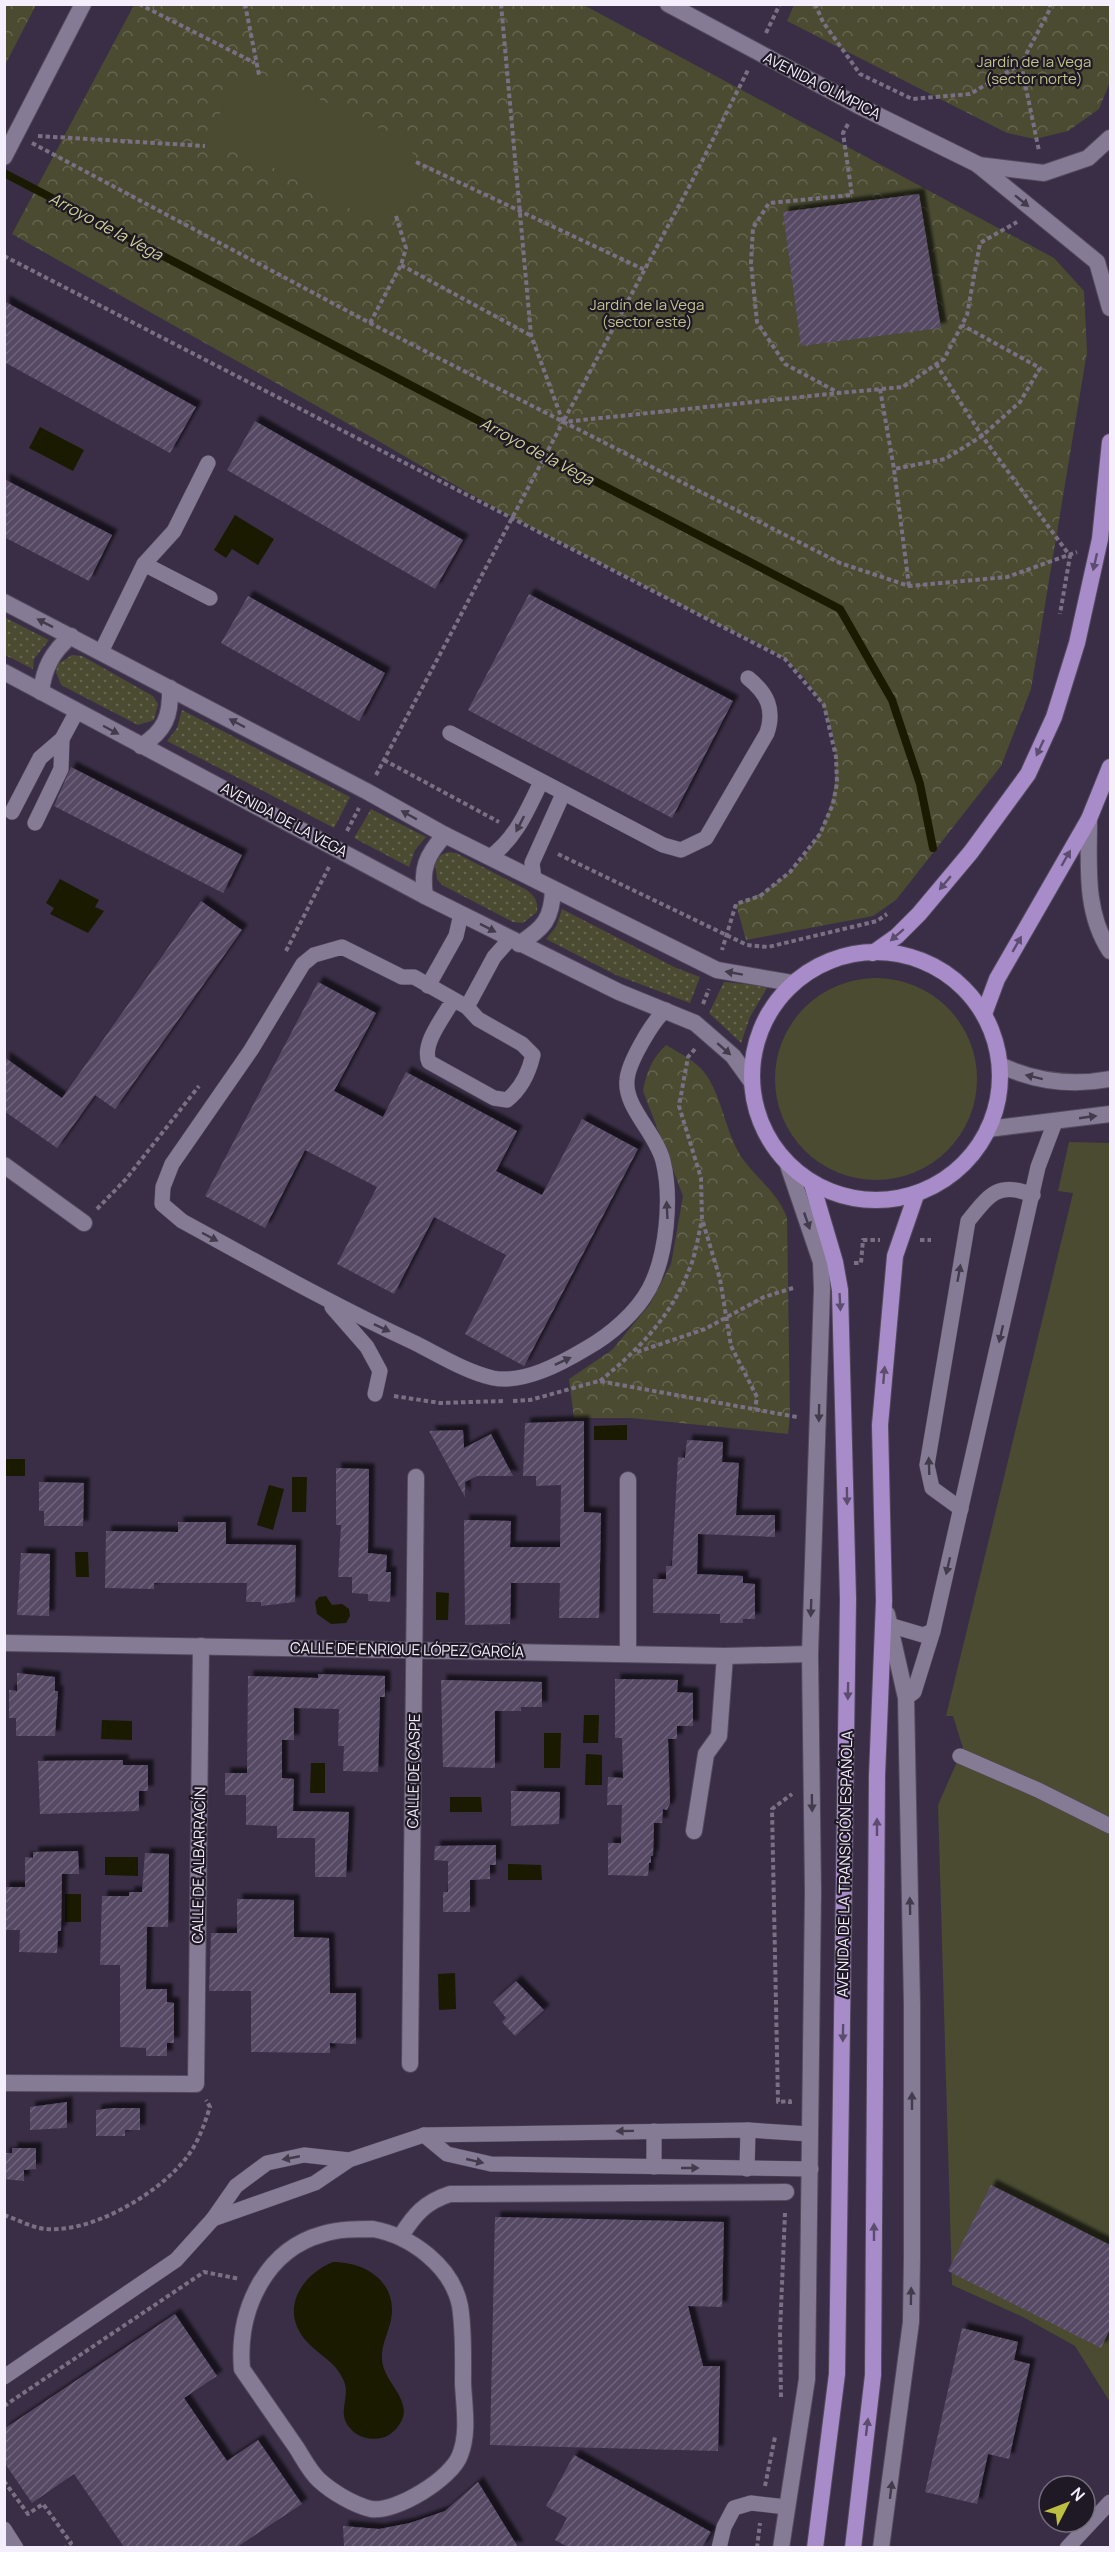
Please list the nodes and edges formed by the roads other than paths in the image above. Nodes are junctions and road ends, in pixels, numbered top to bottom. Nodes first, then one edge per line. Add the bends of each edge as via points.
1 (83, 4) edge
2 (668, 4) edge
3 (1110, 138) edge
4 (4, 157) edge
5 (977, 164) junction
6 (1110, 308) edge
7 (1110, 442) edge
8 (208, 463) dead end
9 (144, 564) junction
10 (210, 598) dead end
11 (4, 602) edge
12 (71, 636) junction
13 (101, 652) junction
14 (4, 672) edge
15 (748, 678) dead end
16 (170, 688) junction
17 (41, 692) junction
18 (76, 711) junction
19 (450, 734) dead end
20 (62, 739) junction
21 (141, 746) junction
22 (1110, 767) edge
23 (541, 782) junction
24 (563, 794) junction
25 (12, 812) dead end
26 (1089, 819) junction
27 (35, 823) dead end
28 (445, 835) junction
29 (490, 857) junction
30 (534, 879) junction
31 (553, 889) junction
32 (425, 897) junction
33 (461, 914) junction
34 (514, 941) junction
35 (1110, 951) edge
36 (873, 953) junction
37 (792, 983) junction
38 (429, 986) junction
39 (460, 1003) junction
40 (666, 1010) junction
41 (984, 1014) junction
42 (1000, 1065) junction
43 (1110, 1079) edge
44 (751, 1081) junction
45 (1110, 1113) edge
46 (1055, 1122) junction
47 (988, 1129) junction
48 (4, 1165) edge
49 (788, 1166) junction
50 (812, 1184) junction
51 (916, 1195) junction
52 (1033, 1196) junction
53 (84, 1223) road end
54 (324, 1298) junction
55 (375, 1394) road end
56 (416, 1477) dead end
57 (628, 1480) dead end
58 (961, 1509) junction
59 (884, 1601) junction
60 (889, 1625) junction
61 (933, 1631) junction
62 (4, 1643) edge
63 (201, 1646) junction
64 (416, 1651) junction
65 (628, 1653) junction
66 (810, 1654) junction
67 (724, 1656) junction
68 (906, 1698) junction
69 (960, 1756) dead end
70 (1110, 1826) edge
71 (694, 1831) dead end
72 (410, 2064) dead end
73 (4, 2083) edge
74 (748, 2130) junction
75 (654, 2131) junction
76 (810, 2134) junction
77 (424, 2135) junction
78 (349, 2160) junction
79 (654, 2167) junction
80 (747, 2169) junction
81 (811, 2169) junction
82 (786, 2192) road end
83 (213, 2218) junction
84 (401, 2236) junction
85 (4, 2377) edge
86 (1110, 2502) edge
87 (786, 2507) junction
88 (4, 2529) edge
89 (16, 2547) edge
90 (719, 2547) edge
91 (781, 2547) edge
92 (815, 2547) edge
93 (852, 2547) edge
94 (881, 2547) edge
95 (1067, 2547) edge

1 - 4 street
2 - 5 street, AVENIDA OLÍMPICA
3 - 5 street, AVENIDA OLÍMPICA via 1088,158 1044,173
5 -> 6 street, AVENIDA OLÍMPICA via 1097,262
7 -> 36 main road via 1100,539 1077,643 1054,717 1028,774 919,914
8 - 9 lane via 174,531
9 - 10 lane
9 - 13 lane
12 -> 11 street
12 - 13 street
12 - 17 street via 56,649 43,672
13 - 16 street
14 - 17 street, AVENIDA DE LA VEGA
15 - 24 lane via 762,688 771,719 706,838 681,850 663,845
16 - 21 street via 171,708 166,724
28 -> 16 street
17 - 18 street, AVENIDA DE LA VEGA
18 - 20 lane
18 -> 21 street, AVENIDA DE LA VEGA
19 - 23 lane
20 - 25 lane via 40,758
20 - 27 lane via 61,769
21 - 32 street, AVENIDA DE LA VEGA
22 - 26 main road
23 - 24 lane
23 -> 29 lane via 516,833
24 - 30 lane via 538,845 532,863
26 - 35 street via 1091,905 1099,934
41 -> 26 main road via 997,979
28 - 29 street
28 - 32 street via 425,860
29 - 30 street
30 - 31 street
31 - 34 street via 552,908 538,932
37 -> 31 street via 717,970
32 - 33 street, AVENIDA DE LA VEGA
33 -> 34 street, AVENIDA DE LA VEGA
33 - 38 lane via 456,936
34 - 39 lane via 494,957
34 - 40 street, AVENIDA DE LA VEGA via 619,992
36 - 37 main road via 846,955 818,965
36 - 41 main road via 916,957 946,972
37 - 44 main road via 760,1030
38 - 39 lane
38 -> 54 lane via 342,947 314,955 303,964 251,1050 172,1164 163,1187 162,1204 182,1221
39 - 39 lane via 533,1055 525,1077 507,1100 494,1098 429,1062 428,1044
40 -> 44 street, AVENIDA DE LA VEGA via 695,1023 733,1056
54 -> 40 lane via 461,1366 494,1378 513,1377 564,1361 621,1323 649,1289 668,1218 663,1160 640,1114 630,1103 627,1079 654,1019
41 - 42 main road via 999,1049
43 -> 42 street via 1067,1084
42 - 47 main road via 1002,1093
44 - 49 main road via 763,1130
46 -> 45 street
46 - 47 street
46 - 52 lane via 1038,1167
47 - 51 main road via 982,1146 954,1176
48 - 53 street
49 - 50 main road
49 -> 66 street via 821,1262
50 - 51 main road via 860,1201
50 -> 92 main road, AVENIDA DE LA TRANSICIÓN ESPAÑOLA via 835,1262 840,1299 847,1505 846,1874 837,2374
59 -> 51 main road, AVENIDA DE LA TRANSICIÓN ESPAÑOLA via 880,1425 894,1256
52 -> 58 lane
58 -> 52 lane via 932,1488 927,1465 968,1221 989,1195 1008,1188
54 - 55 lane via 367,1347 380,1371
56 - 64 street, CALLE DE CASPE
57 - 65 street
58 -> 61 lane
59 - 60 street
93 -> 59 main road, AVENIDA DE LA TRANSICIÓN ESPAÑOLA via 873,2375 877,1776
60 - 61 lane via 923,1635
60 - 68 street
61 - 68 lane via 914,1692
62 - 63 street, CALLE DE ENRIQUE LÓPEZ GARCÍA
63 - 64 street, CALLE DE ENRIQUE LÓPEZ GARCÍA
63 - 73 street, CALLE DE ALBARRACÍN via 196,2084
64 - 65 street, CALLE DE ENRIQUE LÓPEZ GARCÍA
64 - 72 street, CALLE DE CASPE
65 - 67 street, CALLE DE ENRIQUE LÓPEZ GARCÍA
66 - 67 street, CALLE DE ENRIQUE LÓPEZ GARCÍA
66 -> 76 street
67 - 71 street via 719,1736 706,1754
94 -> 68 street via 911,2322 912,2005
69 - 70 lane
74 - 75 lane
74 - 76 lane
74 - 80 lane
75 -> 77 lane
75 - 79 lane
76 - 81 street
77 - 78 lane
77 -> 79 lane via 447,2154 491,2164
78 - 83 lane via 315,2183
78 -> 83 lane via 304,2155 267,2163 236,2186
79 -> 80 lane
80 - 81 lane
81 - 87 street via 807,2379
82 - 84 street via 450,2194 414,2214
83 - 85 lane via 176,2260
84 - 84 street via 373,2229 339,2230 294,2247 279,2259 256,2289 242,2329 242,2368 318,2479 338,2494 371,2509 389,2508 446,2476 456,2465 465,2438 459,2304 443,2272
86 - 95 lane
87 - 90 lane via 752,2503 734,2508
87 - 91 street
88 - 89 lane

